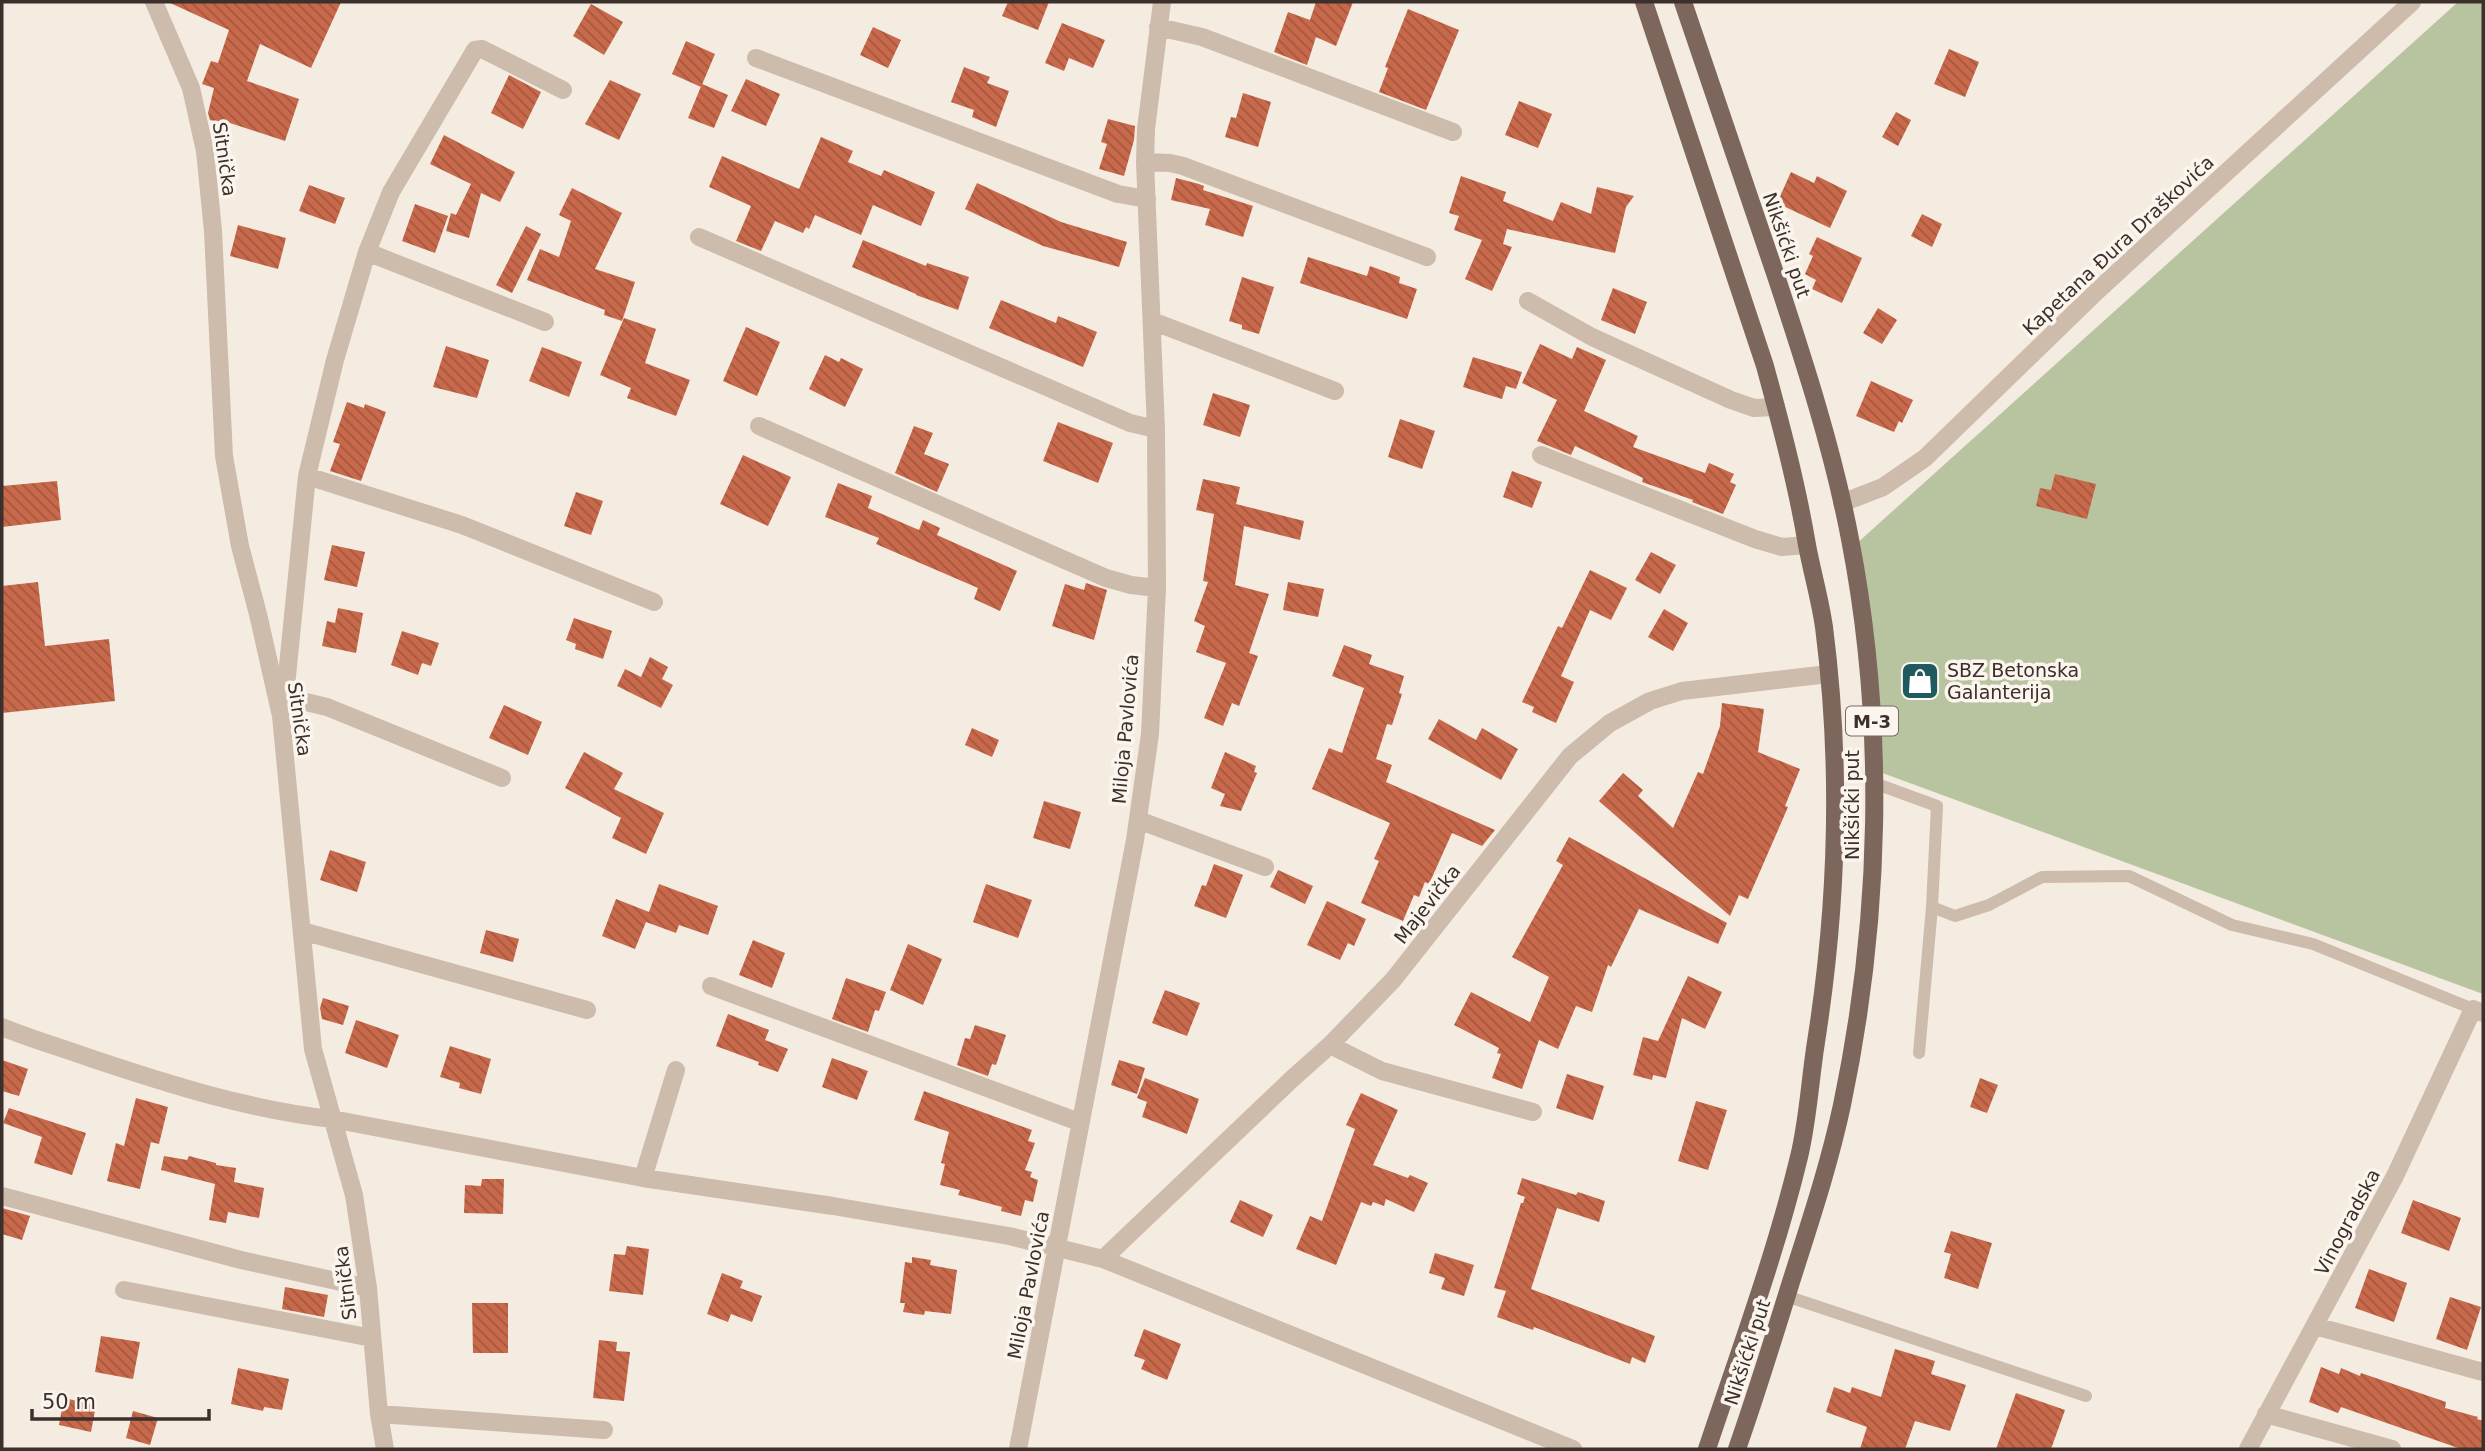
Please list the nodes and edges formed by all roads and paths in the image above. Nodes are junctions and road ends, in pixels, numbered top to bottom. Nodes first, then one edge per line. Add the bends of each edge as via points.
1 (154, 2) edge
2 (1162, 2) edge
3 (1644, 2) edge
4 (1683, 2) edge
5 (2412, 2) edge
6 (1158, 27) junction
7 (756, 58) dead end
8 (563, 90) dead end
9 (1452, 132) dead end
10 (1145, 162) junction
11 (1147, 200) junction
12 (699, 237) dead end
13 (367, 252) junction
14 (1427, 257) dead end
15 (1528, 301) dead end
16 (1152, 321) junction
17 (545, 322) dead end
18 (1335, 391) dead end
19 (1776, 407) junction
20 (759, 426) dead end
21 (1156, 429) junction
22 (1542, 455) dead end
23 (307, 476) junction
24 (1842, 503) junction
25 (1807, 545) junction
26 (1157, 588) junction
27 (654, 602) dead end
28 (1828, 674) junction
29 (285, 697) junction
30 (281, 716) junction
31 (502, 778) dead end
32 (1874, 783) junction
33 (1138, 820) junction
34 (1265, 867) dead end
35 (1932, 907) junction
36 (302, 931) junction
37 (712, 986) dead end
38 (587, 1010) dead end
39 (2478, 1011) edge
40 (2, 1027) edge
41 (1330, 1045) junction
42 (1919, 1053) dead end
43 (676, 1070) dead end
44 (1533, 1112) dead end
45 (332, 1119) junction
46 (1079, 1122) junction
47 (643, 1178) junction
48 (2, 1196) edge
49 (1056, 1248) junction
50 (1103, 1259) junction
51 (368, 1287) junction
52 (124, 1290) dead end
53 (1786, 1297) junction
54 (2315, 1326) junction
55 (372, 1338) junction
56 (2483, 1371) edge
57 (2086, 1396) dead end
58 (379, 1414) junction
59 (2266, 1414) junction
60 (604, 1430) dead end
61 (385, 1449) edge
62 (1018, 1449) edge
63 (1573, 1449) edge
64 (1707, 1449) edge
65 (1737, 1449) edge
66 (2248, 1449) edge
67 (2392, 1449) edge

1 - 30 street, Sitnička via 191,88 205,151 224,456 240,546
2 - 6 street, Miloja Pavlovića
3 - 19 main road
4 - 24 main road, Nikšićki put / M-3 via 1794,329
5 - 24 street, Kapetana Đura Draškovića via 2096,291 1925,458 1883,487
6 - 9 street via 1202,37
6 - 10 street, Miloja Pavlovića
7 - 11 street via 1118,194
8 - 13 street via 482,49 475,50 391,192
10 - 11 street, Miloja Pavlovića
10 - 14 street via 1183,166
11 - 16 street, Miloja Pavlovića
12 - 21 street via 1130,424
13 - 17 street
13 - 23 street
15 - 19 street via 1592,337 1731,400 1754,408
16 - 18 street
16 - 21 street, Miloja Pavlovića
19 - 25 main road
20 - 26 street via 1106,578
21 - 26 street, Miloja Pavlovića
22 - 25 street via 1755,539 1782,547
23 - 27 street via 462,525
23 - 29 street
24 - 32 main road, Nikšićki put / M-3 via 1866,648
25 - 28 main road
26 - 33 street, Miloja Pavlovića via 1150,734
28 - 41 street, Majevička via 1682,691 1643,704 1610,723 1570,756 1393,980
28 - 64 main road via 1834,745 1835,884 1808,1099 1784,1212
29 - 30 street
29 - 31 street via 327,707
30 - 36 street, Sitnička
32 - 35 lane via 1937,806
32 - 53 main road, Nikšićki put / M-3 via 1869,926 1853,1048 1826,1167
33 - 34 street
33 - 46 street, Miloja Pavlovića
35 - 39 lane via 1955,916 1989,905 2042,877 2129,876 2232,925 2313,944
35 - 42 lane
36 - 38 street
36 - 45 street, Sitnička via 313,1049
37 - 46 street
39 - 54 street, Vinogradska
40 - 45 street via 214,1096
41 - 44 street via 1382,1071
41 - 50 street, Majevička
43 - 47 street
45 - 47 street
45 - 51 street, Sitnička via 354,1195
46 - 49 street, Miloja Pavlovića
47 - 49 street via 833,1206
48 - 51 street via 241,1260
49 - 50 street
49 - 62 street, Miloja Pavlovića
50 - 63 street
51 - 55 street, Sitnička
52 - 55 street
53 - 57 lane
53 - 65 main road, Nikšićki put / M-3
54 - 56 street
54 - 59 street, Vinogradska
55 - 58 street, Sitnička
58 - 60 street
58 - 61 street, Sitnička
59 - 66 street, Vinogradska
59 - 67 street

